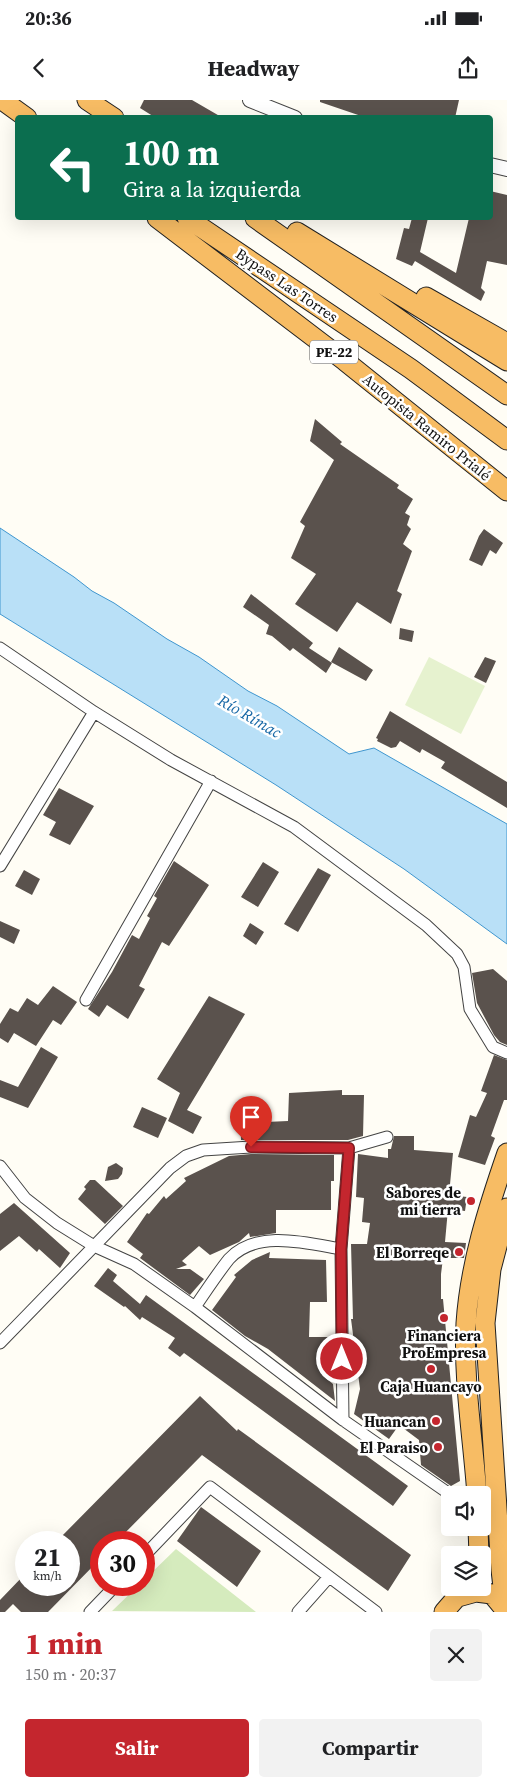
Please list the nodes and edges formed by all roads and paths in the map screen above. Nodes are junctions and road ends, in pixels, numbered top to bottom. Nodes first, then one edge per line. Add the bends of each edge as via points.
1 (2, 100) edge
2 (87, 100) edge
3 (250, 100) edge
4 (23, 115) edge
5 (109, 115) edge
6 (288, 115) edge
7 (493, 166) edge
8 (507, 169) edge
9 (160, 220) edge
10 (190, 220) edge
11 (258, 220) edge
12 (279, 221) edge
13 (507, 343) edge
14 (507, 360) edge
15 (507, 395) edge
16 (507, 440) edge
17 (507, 491) edge
18 (0, 648) edge
19 (94, 712) junction
20 (211, 781) junction
21 (0, 866) edge
22 (86, 1000) dead end
23 (507, 1053) edge
24 (387, 1137) dead end
25 (349, 1148) junction
26 (507, 1152) edge
27 (0, 1166) edge
28 (507, 1208) edge
29 (94, 1246) junction
30 (341, 1249) junction
31 (195, 1307) junction
32 (0, 1343) edge
33 (342, 1420) junction
34 (476, 1486) edge
35 (441, 1488) edge
36 (155, 1544) edge
37 (329, 1577) junction
38 (491, 1594) edge
39 (105, 1596) edge
40 (458, 1596) edge
41 (506, 1611) edge
42 (90, 1612) edge
43 (298, 1612) edge
44 (376, 1612) edge
45 (444, 1612) edge

1 - 4 highway
2 - 5 highway
3 - 6 street
7 - 8 street
9 - 17 highway, Autopista Ramiro Prialé / PE-22 via 345,361
10 - 16 highway, Bypass Las Torres via 411,369
11 - 15 highway
12 - 13 highway via 381,272
12 - 14 highway
18 - 19 street
19 - 20 street
19 - 21 street
20 - 22 street
20 - 23 street via 294,827 426,925 457,954 464,967 470,1009 493,1047
24 - 25 street
25 - 29 street via 251,1147 203,1150 186,1156 170,1168
25 - 30 street
26 - 34 highway via 485,1218 466,1323
27 - 29 street via 25,1198
28 - 41 highway via 491,1269 485,1323
29 - 31 street via 134,1264
29 - 32 street
30 - 31 street via 288,1240 246,1247 230,1258
30 - 33 street
31 - 33 street
33 - 35 street
36 - 37 street via 210,1487
37 - 43 street
37 - 44 street
38 - 41 highway
39 - 42 street
40 - 45 highway

